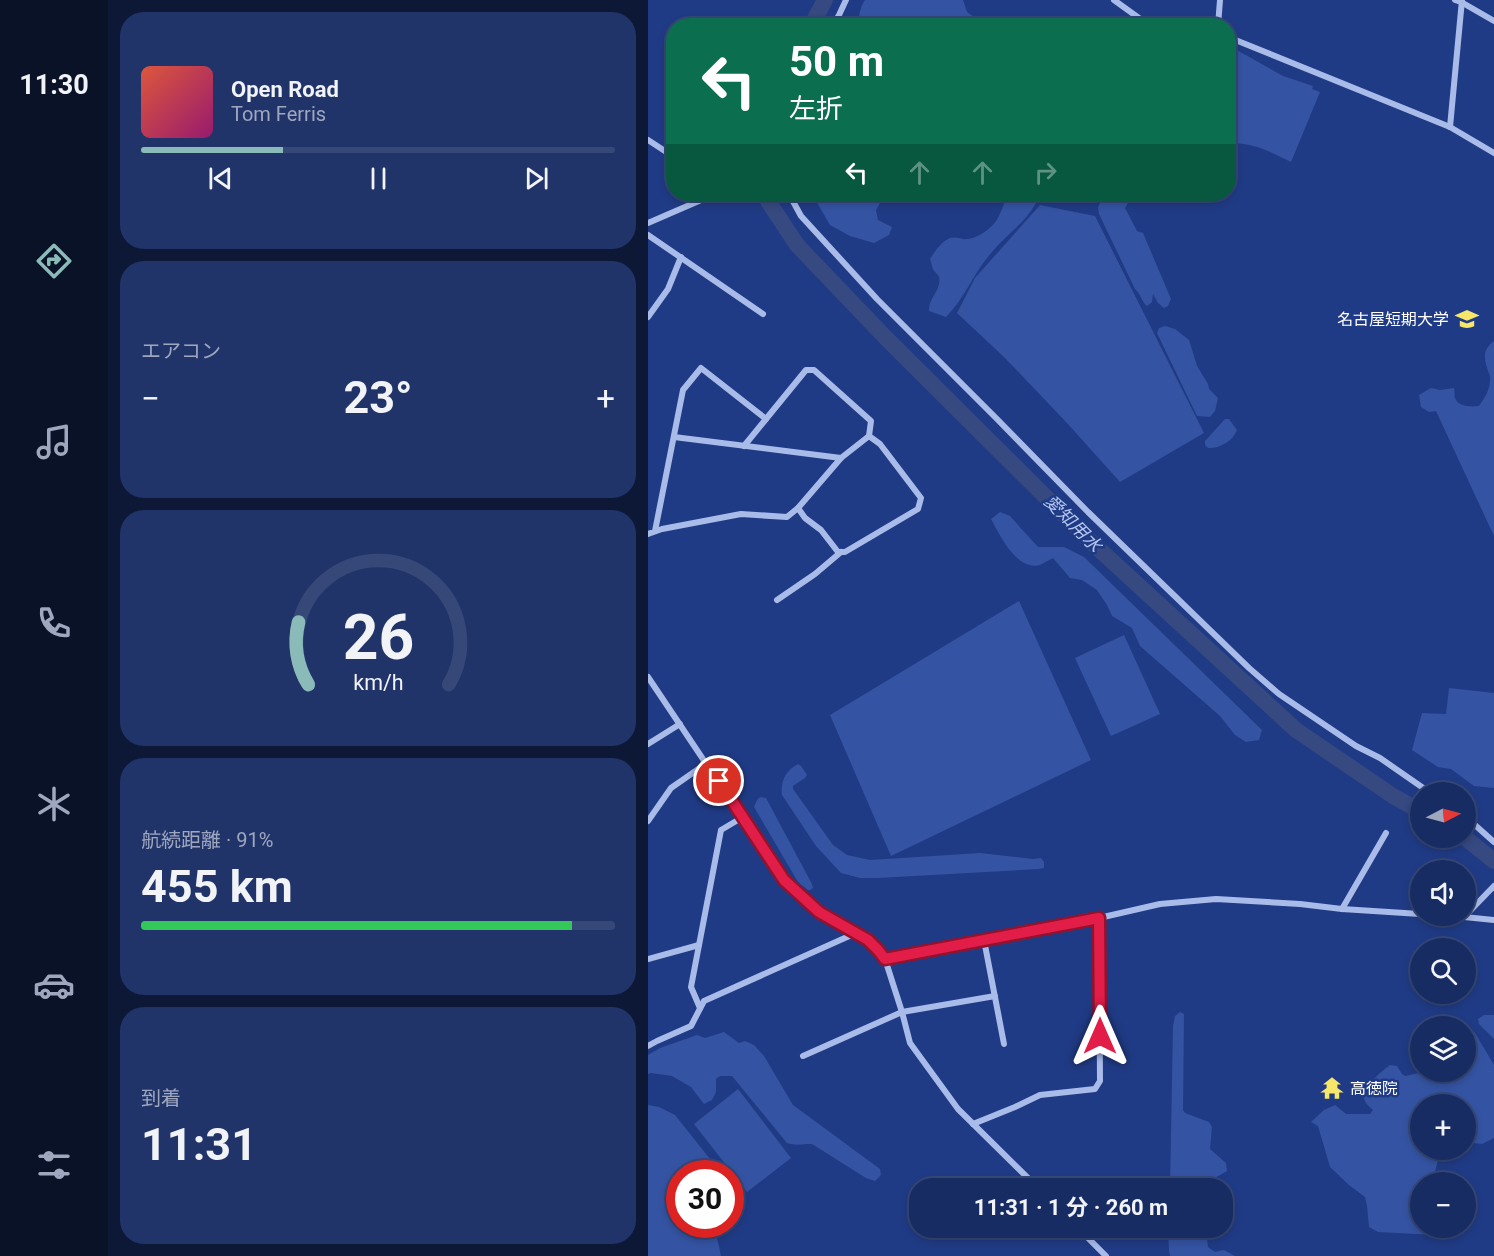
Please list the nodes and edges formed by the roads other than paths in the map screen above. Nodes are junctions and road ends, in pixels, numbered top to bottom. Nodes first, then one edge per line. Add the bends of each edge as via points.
1 (846, 0) edge
2 (1114, 0) edge
3 (1221, 0) edge
4 (1459, 1) edge
5 (837, 18) edge
6 (1139, 18) edge
7 (1219, 18) edge
8 (1494, 21) edge
9 (1236, 40) edge
10 (1450, 128) junction
11 (648, 140) edge
12 (666, 152) edge
13 (1494, 153) edge
14 (699, 201) edge
15 (793, 201) edge
16 (648, 223) edge
17 (648, 235) edge
18 (681, 257) junction
19 (763, 314) dead end
20 (648, 317) edge
21 (766, 419) junction
22 (869, 436) junction
23 (674, 437) junction
24 (744, 446) junction
25 (841, 458) junction
26 (798, 508) junction
27 (651, 532) edge
28 (842, 552) junction
29 (777, 600) dead end
30 (648, 677) edge
31 (680, 724) junction
32 (648, 744) edge
33 (706, 763) junction
34 (1415, 782) edge
35 (743, 818) junction
36 (648, 821) edge
37 (1476, 826) edge
38 (1386, 833) dead end
39 (1494, 842) edge
40 (1494, 886) edge
41 (1476, 905) edge
42 (1342, 909) junction
43 (1410, 913) edge
44 (1099, 918) junction
45 (1476, 918) edge
46 (1494, 920) edge
47 (856, 933) junction
48 (984, 940) junction
49 (699, 945) junction
50 (648, 959) edge
51 (885, 959) junction
52 (995, 996) junction
53 (700, 1008) junction
54 (902, 1012) junction
55 (1004, 1044) dead end
56 (648, 1046) edge
57 (803, 1056) dead end
58 (973, 1124) junction
59 (1028, 1178) edge
60 (1088, 1238) edge
61 (1106, 1256) edge

1 - 5 street
2 - 6 street
3 - 7 street
4 - 8 street
4 - 10 street
9 - 10 street
10 - 13 street
11 - 12 street
14 - 16 street
15 - 34 street via 801,216 877,299 1249,668 1278,694
17 - 18 street
18 - 19 street
18 - 20 street via 668,289
21 - 22 street via 806,370 814,370 871,421
21 - 23 street via 702,368 683,390
21 - 24 street
22 - 25 street
22 - 28 street via 880,444 921,498 918,509
23 - 24 street
23 - 27 street
24 - 25 street
25 - 26 street
26 - 27 street via 787,517 741,514
26 - 28 street
28 - 29 street
30 - 31 street
31 - 32 street
31 - 33 street
33 - 35 street
33 - 36 street via 671,788
35 - 47 street via 784,880 819,912
35 - 49 street via 721,830
37 - 39 street
38 - 42 street
40 - 41 street
42 - 43 street
42 - 44 street via 1216,899 1160,904
44 - 48 street
44 - 58 street via 1100,1082 1095,1089 1040,1095
45 - 46 street
47 - 51 street
47 - 53 street via 704,1001
48 - 51 street
48 - 52 street
49 - 50 street
49 - 53 street via 691,987
51 - 54 street
52 - 54 street
52 - 55 street
53 - 56 street via 691,1026
54 - 57 street
54 - 58 street via 910,1042
58 - 59 street
60 - 61 street

